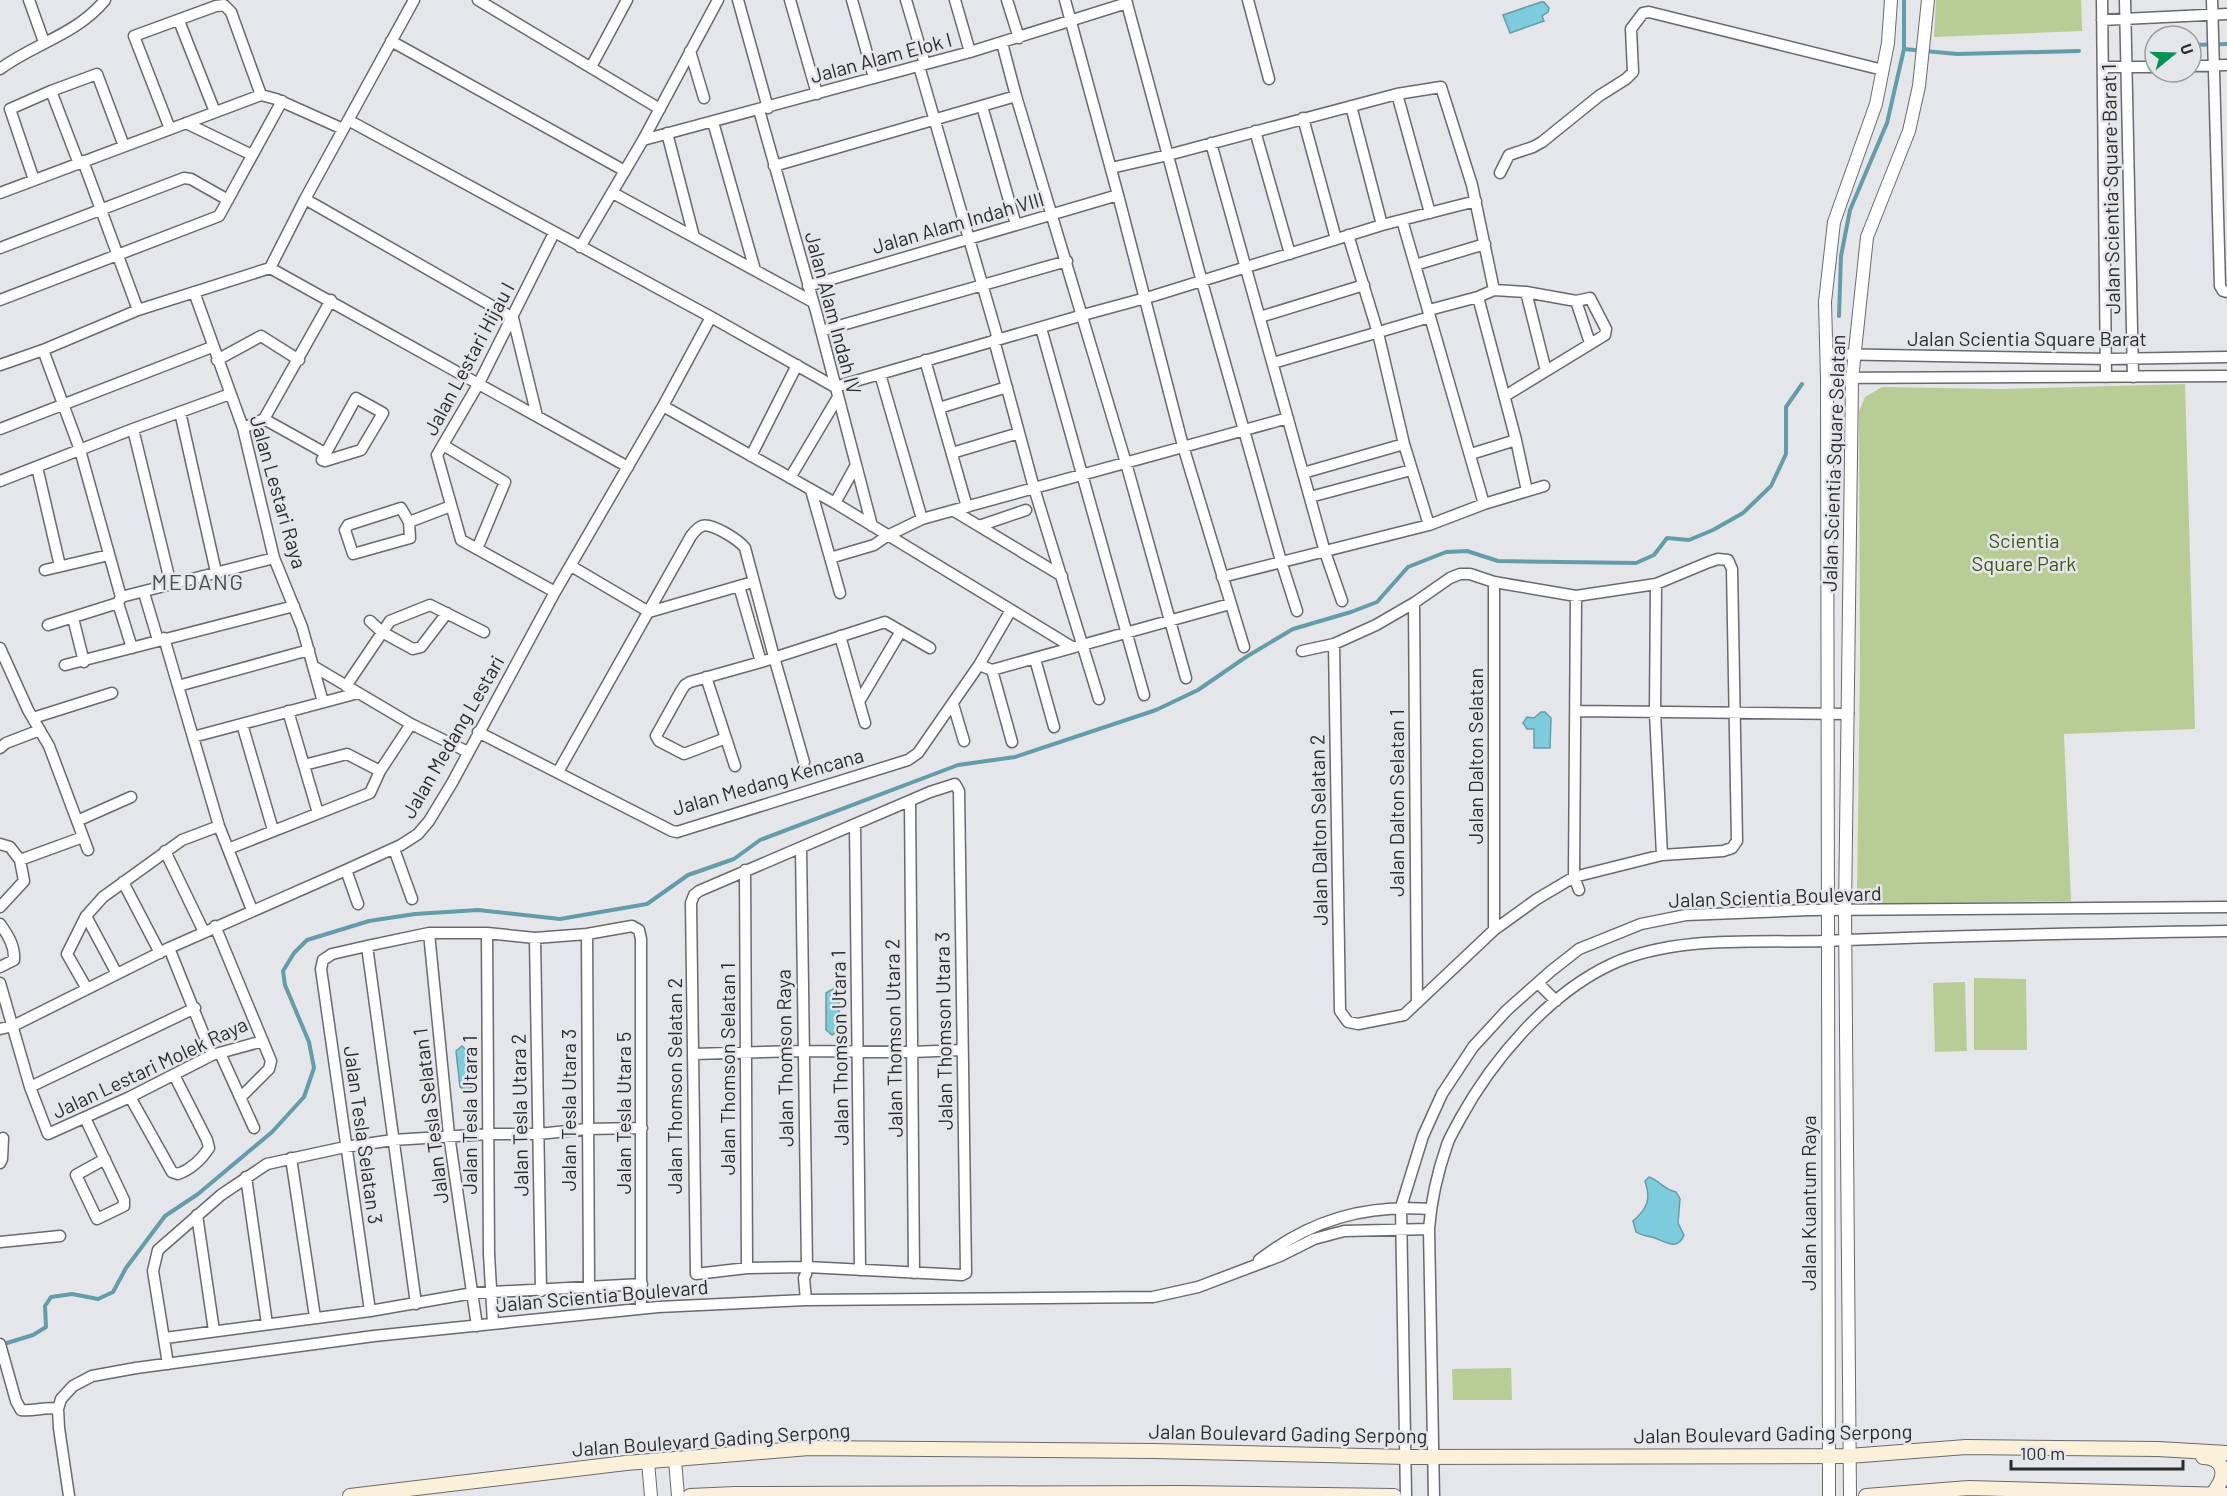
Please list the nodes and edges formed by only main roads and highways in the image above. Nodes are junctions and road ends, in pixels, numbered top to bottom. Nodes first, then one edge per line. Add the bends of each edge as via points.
1 (2158, 1449) junction
2 (2227, 1453) edge
3 (1969, 1492) edge
4 (2212, 1494) junction
5 (1314, 1495) edge
6 (2227, 1495) edge
7 (351, 1496) edge
8 (690, 1496) edge
9 (1394, 1496) edge
10 (1866, 1496) edge

1 - 2 main road, Jalan Boulevard Gading Serpong
1 - 4 main road via 2167,1456 2213,1458 2220,1462 2225,1478
1 - 7 main road, Jalan Boulevard Gading Serpong via 1966,1447 1849,1456 1407,1457 810,1448
3 - 4 main road
3 - 10 main road
4 - 6 main road
5 - 8 main road
5 - 9 main road

